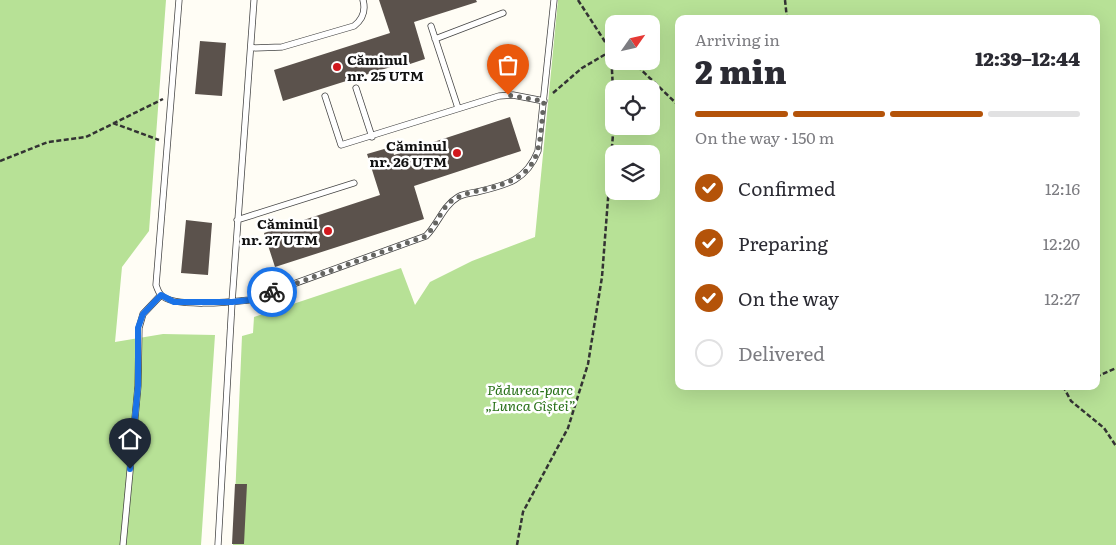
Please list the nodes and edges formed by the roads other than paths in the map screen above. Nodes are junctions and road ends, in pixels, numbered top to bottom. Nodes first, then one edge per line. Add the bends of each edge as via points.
1 (179, 0) edge
2 (254, 0) edge
3 (363, 0) edge
4 (554, 0) edge
5 (503, 13) dead end
6 (431, 26) dead end
7 (435, 38) junction
8 (251, 48) junction
9 (356, 88) dead end
10 (325, 96) dead end
11 (544, 101) junction
12 (458, 108) junction
13 (372, 137) junction
14 (354, 183) dead end
15 (237, 220) junction
16 (161, 295) junction
17 (232, 302) junction
18 (124, 545) edge
19 (218, 545) edge

1 - 16 lane via 156,285
2 - 8 lane
3 - 8 lane via 363,14 354,26 282,47
4 - 11 lane
5 - 7 lane
6 - 7 lane
7 - 12 lane
8 - 15 lane
9 - 13 lane
10 - 13 lane via 341,145
11 - 12 lane via 508,95
11 - 17 lane via 538,151 525,174 505,185 460,196 449,203 426,236 249,300
12 - 13 lane
14 - 15 lane
15 - 17 lane
16 - 17 lane via 174,302
16 - 18 lane via 143,314 138,328 138,386
17 - 19 lane

